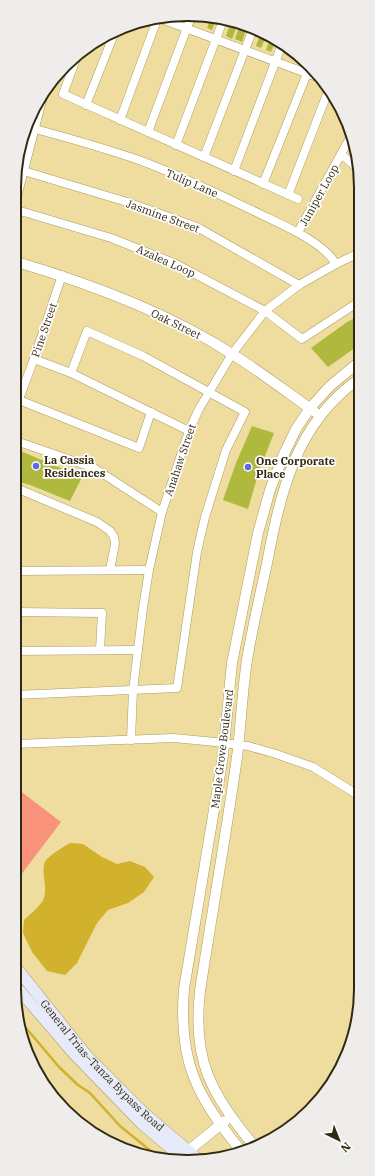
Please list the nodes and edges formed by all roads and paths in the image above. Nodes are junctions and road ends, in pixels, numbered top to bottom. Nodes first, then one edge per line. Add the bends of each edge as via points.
1 (190, 21) edge
2 (168, 22) edge
3 (156, 24) edge
4 (222, 24) edge
5 (187, 29) junction
6 (251, 34) edge
7 (112, 39) edge
8 (216, 40) junction
9 (280, 49) edge
10 (245, 51) junction
11 (275, 62) junction
12 (73, 67) edge
13 (304, 69) edge
14 (307, 72) edge
15 (327, 96) edge
16 (86, 105) junction
17 (40, 111) edge
18 (120, 120) junction
19 (35, 129) junction
20 (148, 132) junction
21 (347, 142) edge
22 (176, 145) junction
23 (341, 154) junction
24 (204, 157) junction
25 (353, 164) edge
26 (22, 167) edge
27 (21, 170) edge
28 (234, 171) junction
29 (263, 184) junction
30 (288, 195) junction
31 (298, 199) dead end
32 (21, 211) edge
33 (298, 232) junction
34 (354, 255) edge
35 (21, 263) edge
36 (336, 264) junction
37 (62, 275) junction
38 (299, 285) junction
39 (354, 305) edge
40 (265, 311) junction
41 (232, 354) junction
42 (34, 359) junction
43 (354, 366) edge
44 (71, 373) junction
45 (354, 383) edge
46 (21, 386) edge
47 (208, 391) junction
48 (21, 405) edge
49 (310, 408) junction
50 (151, 412) junction
51 (320, 415) junction
52 (189, 431) junction
53 (21, 443) edge
54 (21, 490) edge
55 (162, 512) junction
56 (110, 570) junction
57 (149, 570) junction
58 (21, 571) edge
59 (21, 612) edge
60 (100, 650) junction
61 (138, 650) junction
62 (21, 651) edge
63 (134, 690) junction
64 (21, 695) edge
65 (131, 740) junction
66 (225, 743) junction
67 (21, 744) edge
68 (238, 745) junction
69 (354, 793) edge
70 (21, 975) edge
71 (21, 992) edge
72 (231, 1117) junction
73 (221, 1125) junction
74 (251, 1142) edge
75 (238, 1147) edge
76 (185, 1155) edge

1 - 5 street
2 - 5 street
3 - 18 street
4 - 8 street
5 - 8 street
5 - 20 street
6 - 10 street
7 - 16 street
8 - 10 street
8 - 22 street
9 - 11 street
10 - 11 street
10 - 24 street
11 - 13 street
11 - 28 street
12 - 16 street via 63,94
14 - 29 street
15 - 30 street
16 - 18 street
17 - 19 street
18 - 20 street
19 - 26 street
19 - 33 street, Tulip Lane via 138,160
20 - 22 street
21 - 23 street, Juniper Loop
22 - 24 street
23 - 25 street
23 - 33 street, Juniper Loop
24 - 28 street
27 - 38 street, Jasmine Street via 127,202 197,227
28 - 29 street
29 - 30 street
30 - 31 street
32 - 40 street, Azalea Loop via 111,238 174,263
33 - 36 street, Tulip Lane via 331,256
34 - 36 street, Anahaw Street
35 - 37 street, Oak Street
36 - 38 street, Anahaw Street
37 - 41 street, Oak Street via 152,312
37 - 42 street, Pine Street
38 - 40 street, Anahaw Street
39 - 40 street, Azalea Loop via 302,339
40 - 41 street, Anahaw Street
41 - 47 street, Anahaw Street
41 - 49 street, Oak Street
42 - 44 street
42 - 46 street, Pine Street
43 - 49 street, Maple Grove Boulevard via 330,386
44 - 47 street via 87,331 143,356
44 - 50 street
45 - 51 street, Maple Grove Boulevard
47 - 52 street, Anahaw Street
47 - 63 street via 245,412 226,450 196,552 177,688
48 - 50 street via 139,448
49 - 51 street, Oak Street
49 - 66 street, Maple Grove Boulevard via 283,456 258,533 232,663
50 - 52 street
51 - 68 street, Maple Grove Boulevard via 294,460 282,493 247,660
52 - 55 street, Anahaw Street
53 - 55 street via 94,468
54 - 56 street via 110,530 115,544
55 - 57 street, Anahaw Street
56 - 57 street
56 - 58 street
57 - 61 street, Anahaw Street
59 - 60 street via 102,613
60 - 61 street
60 - 62 street
61 - 63 street, Anahaw Street
63 - 64 street
63 - 65 street, Anahaw Street
65 - 66 street via 174,738
65 - 67 street
66 - 68 street
66 - 73 street, Maple Grove Boulevard via 182,1008 189,1065 203,1097
68 - 69 street via 313,767
68 - 72 street, Maple Grove Boulevard via 198,1007 198,1035 204,1066 217,1096
70 - 76 main road, General Trias–Tanza Bypass Road via 87,1056
71 - 76 main road, General Trias–Tanza Bypass Road via 75,1055 141,1123
72 - 73 street
72 - 74 street, Maple Grove Boulevard
73 - 75 street, Maple Grove Boulevard
73 - 76 street

